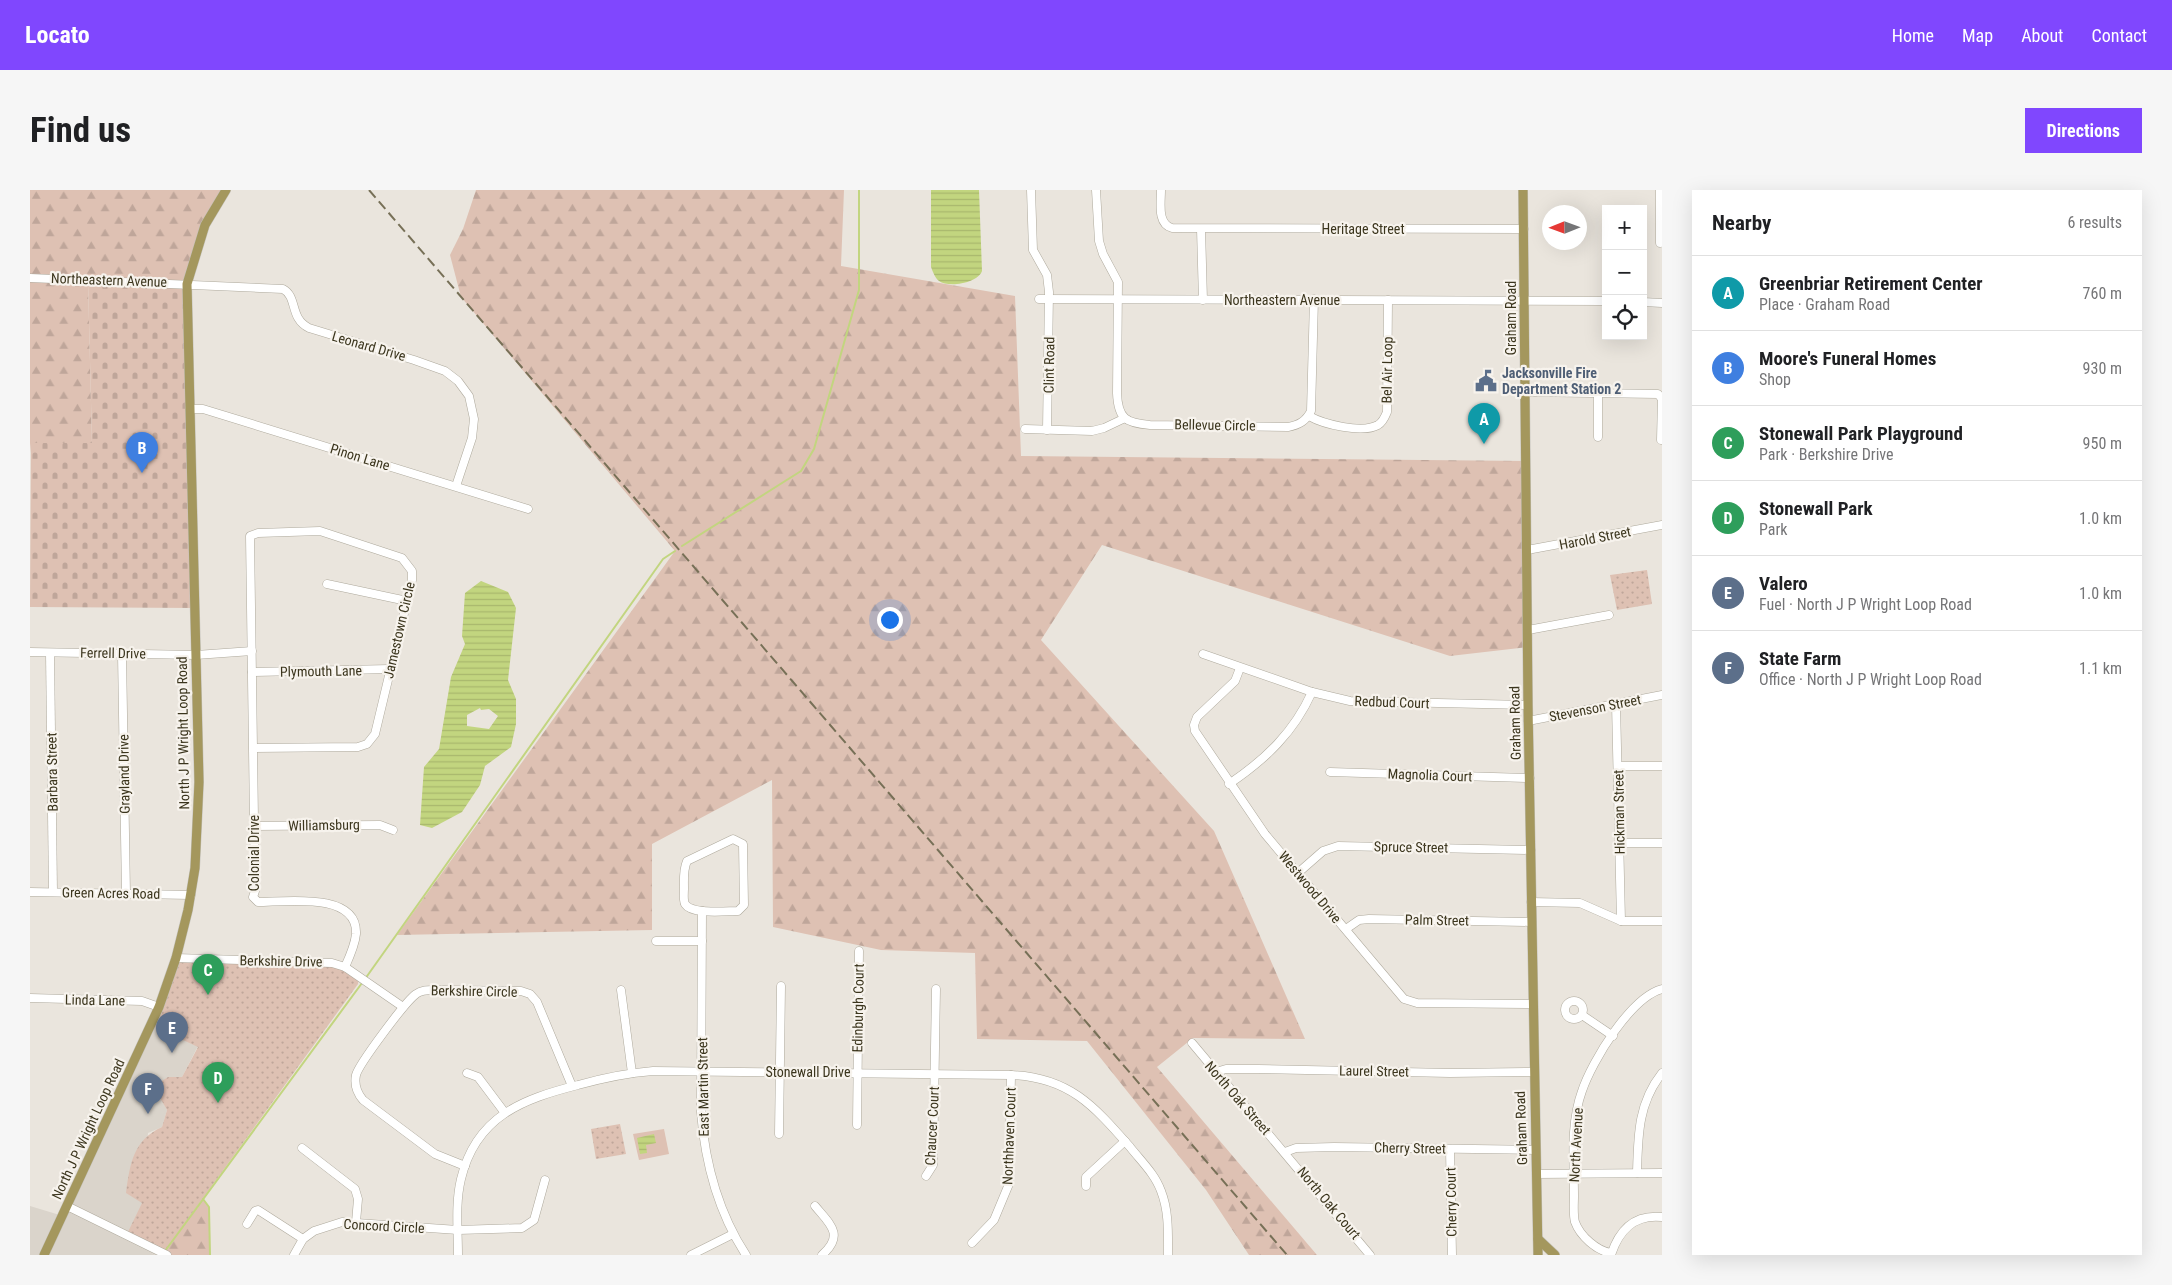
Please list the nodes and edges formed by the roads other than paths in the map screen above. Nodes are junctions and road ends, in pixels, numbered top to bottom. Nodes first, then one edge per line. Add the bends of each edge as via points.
1 (226, 190) edge
2 (1031, 190) edge
3 (1096, 190) edge
4 (1161, 190) edge
5 (1523, 190) edge
6 (1660, 190) edge
7 (1201, 229) junction
8 (1524, 229) junction
9 (1660, 243) dead end
10 (30, 278) edge
11 (187, 284) junction
12 (1040, 299) dead end
13 (1050, 299) junction
14 (1119, 299) junction
15 (1314, 299) junction
16 (1202, 300) junction
17 (1388, 300) junction
18 (1525, 300) junction
19 (1602, 302) edge
20 (1647, 302) edge
21 (1662, 303) edge
22 (1525, 392) junction
23 (1598, 392) junction
24 (191, 409) junction
25 (1309, 416) junction
26 (1124, 419) junction
27 (1024, 429) dead end
28 (1047, 430) junction
29 (1598, 437) dead end
30 (1661, 440) edge
31 (456, 486) junction
32 (528, 510) dead end
33 (1662, 525) edge
34 (250, 536) joint
35 (1528, 550) junction
36 (327, 584) dead end
37 (407, 601) junction
38 (1609, 615) dead end
39 (1528, 630) junction
40 (252, 651) junction
41 (30, 652) edge
42 (50, 652) junction
43 (122, 654) junction
44 (196, 654) junction
45 (1203, 654) dead end
46 (1240, 668) junction
47 (390, 669) junction
48 (252, 672) junction
49 (1312, 692) junction
50 (1662, 695) edge
51 (1616, 704) junction
52 (1528, 705) junction
53 (1528, 721) junction
54 (253, 748) junction
55 (1618, 766) junction
56 (1662, 766) edge
57 (1330, 772) dead end
58 (1530, 778) junction
59 (1229, 784) junction
60 (254, 826) junction
61 (392, 830) dead end
62 (1619, 843) junction
63 (1662, 843) edge
64 (1530, 850) junction
65 (1299, 872) junction
66 (30, 892) edge
67 (53, 892) junction
68 (126, 894) junction
69 (191, 895) junction
70 (1531, 902) junction
71 (702, 911) junction
72 (1621, 921) junction
73 (1662, 921) edge
74 (1532, 922) junction
75 (1346, 929) junction
76 (656, 941) dead end
77 (702, 941) junction
78 (859, 951) dead end
79 (176, 958) junction
80 (345, 966) junction
81 (781, 986) dead end
82 (936, 989) dead end
83 (1662, 989) edge
84 (621, 990) dead end
85 (30, 998) edge
86 (1532, 1004) junction
87 (159, 1007) junction
88 (403, 1007) junction
89 (1582, 1015) dead end
90 (1613, 1036) junction
91 (1192, 1043) dead end
92 (701, 1072) junction
93 (780, 1072) junction
94 (1216, 1072) junction
95 (1533, 1072) junction
96 (467, 1073) dead end
97 (632, 1073) junction
98 (857, 1073) junction
99 (1662, 1073) edge
100 (934, 1075) junction
101 (1011, 1075) junction
102 (572, 1086) junction
103 (505, 1113) junction
104 (856, 1125) dead end
105 (779, 1134) dead end
106 (1125, 1141) junction
107 (302, 1148) dead end
108 (1450, 1149) junction
109 (1536, 1150) junction
110 (1285, 1152) junction
111 (465, 1166) junction
112 (1574, 1173) junction
113 (1637, 1173) junction
114 (1662, 1173) edge
115 (1537, 1174) junction
116 (926, 1176) dead end
117 (545, 1180) dead end
118 (1086, 1186) dead end
119 (67, 1206) junction
120 (815, 1206) dead end
121 (1662, 1217) edge
122 (356, 1222) junction
123 (247, 1224) dead end
124 (458, 1230) junction
125 (733, 1234) junction
126 (303, 1239) junction
127 (1538, 1239) junction
128 (972, 1243) dead end
129 (1611, 1254) edge
130 (44, 1255) edge
131 (167, 1255) edge
132 (294, 1255) edge
133 (458, 1255) edge
134 (691, 1255) edge
135 (746, 1255) edge
136 (822, 1255) edge
137 (1168, 1255) edge
138 (1370, 1255) edge
139 (1452, 1255) edge
140 (1538, 1255) edge
141 (1555, 1255) edge

1 - 11 main road, North J P Wright Loop Road via 205,225
2 - 13 street, Clint Road via 1033,250 1047,275
3 - 14 street via 1099,241 1116,277
4 - 7 street, Heritage Street via 1162,219 1166,226
5 - 8 main road, Graham Road
6 - 9 street
7 - 8 street, Heritage Street
7 - 16 street
8 - 18 main road, Graham Road
10 - 11 street, Northeastern Avenue
11 - 24 main road, North J P Wright Loop Road
11 - 31 street, Leonard Drive via 283,289 291,294 296,317 309,328 414,360 450,375 469,396 474,419 472,438
12 - 13 street, Northeastern Avenue
13 - 14 street, Northeastern Avenue
13 - 28 street, Clint Road
14 - 16 street, Northeastern Avenue
14 - 26 street via 1117,393
15 - 16 street, Northeastern Avenue
15 - 17 street, Northeastern Avenue
15 - 25 street via 1313,397
17 - 18 street, Northeastern Avenue
17 - 25 street, Bel Air Loop via 1387,412 1384,420 1375,426 1338,427
18 - 19 street, Northeastern Avenue
18 - 22 main road, Graham Road
20 - 21 street
22 - 23 street
22 - 35 main road, Graham Road
23 - 29 street
23 - 30 street via 1658,394 1662,399
24 - 31 street, Pinon Lane via 203,409
24 - 44 main road, North J P Wright Loop Road
25 - 26 street, Bellevue Circle via 1300,424 1288,426 1150,425 1134,424
26 - 28 street via 1092,431
27 - 28 street
31 - 32 street, Pinon Lane
33 - 35 street, Harold Street
34 - 37 street, Jamestown Circle via 320,531 402,558 412,571
34 - 40 street, Colonial Drive
35 - 39 main road, Graham Road
36 - 37 street
37 - 47 street, Jamestown Circle
38 - 39 street
39 - 52 main road, Graham Road
40 - 44 street
40 - 48 street, Colonial Drive
41 - 42 street, Ferrell Drive
42 - 43 street, Ferrell Drive
42 - 67 street, Barbara Street
43 - 44 street, Ferrell Drive
43 - 68 street, Grayland Drive
44 - 69 main road, North J P Wright Loop Road via 198,806
45 - 46 street, Redbud Court
46 - 49 street, Redbud Court
46 - 59 street, Westwood Drive via 1235,681 1197,717 1194,725
47 - 48 street, Plymouth Lane
47 - 54 street, Jamestown Circle via 375,734 367,744 358,747
48 - 54 street, Colonial Drive
49 - 52 street, Redbud Court via 1350,701
49 - 59 street via 1291,729 1252,769
50 - 51 street, Stevenson Street
51 - 53 street, Stevenson Street
51 - 55 street, Hickman Street
52 - 53 main road, Graham Road
53 - 58 main road, Graham Road
54 - 60 street, Colonial Drive
55 - 56 street
55 - 62 street, Hickman Street
57 - 58 street, Magnolia Court
58 - 64 main road, Graham Road
59 - 65 street, Westwood Drive
60 - 61 street, Williamsburg via 380,824
60 - 80 street, Colonial Drive via 253,897 258,902 328,903 344,909 356,931
62 - 63 street
62 - 72 street, Hickman Street
64 - 65 street, Spruce Street via 1338,846 1323,851
64 - 70 main road, Graham Road
65 - 75 street, Westwood Drive
66 - 67 street, Green Acres Road
67 - 68 street, Green Acres Road
68 - 69 street, Green Acres Road
69 - 79 main road, North J P Wright Loop Road
70 - 72 street via 1580,903
70 - 74 main road, Graham Road
71 - 71 street via 738,911 744,905 743,844 733,839 687,861 684,869 685,905
71 - 77 street, East Martin Street
72 - 73 street
74 - 75 street, Palm Street via 1368,919 1359,920
74 - 86 main road, Graham Road
75 - 86 street, Westwood Drive via 1404,999 1410,1002
76 - 77 street
77 - 92 street, East Martin Street
78 - 98 street, Edinburgh Court
79 - 80 street, Berkshire Drive via 306,960
79 - 87 main road, North J P Wright Loop Road
80 - 88 street, Berkshire Drive
81 - 93 street
82 - 100 street, Chaucer Court
83 - 90 street, North Avenue via 1643,1000
84 - 97 street
85 - 87 street, Linda Lane via 142,1001
86 - 95 main road, Graham Road
87 - 119 main road, North J P Wright Loop Road
88 - 102 street, Berkshire Circle via 425,990 520,991 530,994 538,1002
88 - 111 street, Berkshire Circle via 357,1071 356,1090 363,1100 434,1154
89 - 90 street
90 - 112 street, North Avenue via 1596,1059 1579,1098 1574,1126
91 - 94 street, North Oak Street
92 - 93 street, Stonewall Drive
92 - 97 street, Stonewall Drive
92 - 125 street, East Martin Street via 702,1120 708,1166
93 - 98 street, Stonewall Drive
93 - 105 street
94 - 95 street, Laurel Street via 1258,1069
94 - 110 street, North Oak Street
95 - 109 main road, Graham Road
96 - 103 street via 478,1078
97 - 102 street, Stonewall Drive
98 - 100 street, Stonewall Drive
98 - 104 street, Edinburgh Court
99 - 113 street via 1649,1093 1641,1116
100 - 101 street, Stonewall Drive
100 - 116 street, Chaucer Court via 933,1165
101 - 106 street, Stonewall Drive via 1038,1078 1068,1088 1094,1108
101 - 128 street, Northhaven Court via 1009,1184 994,1220
102 - 103 street, Stonewall Drive via 533,1097
103 - 111 street, Stonewall Drive via 478,1141
106 - 118 street via 1086,1177
106 - 137 street, Stonewall Drive via 1161,1190 1168,1217
107 - 122 street via 355,1189 358,1199
108 - 109 street, Cherry Street
108 - 110 street, Cherry Street via 1334,1147 1296,1148
108 - 139 street, Cherry Court
109 - 115 main road, Graham Road
110 - 138 street, North Oak Court
111 - 124 street, Stonewall Drive via 459,1190
112 - 113 street
112 - 115 street
112 - 129 street, North Avenue via 1575,1222 1596,1248
113 - 114 street
115 - 127 main road, Graham Road
117 - 124 street, Concord Circle via 534,1220 528,1226
119 - 130 main road, North J P Wright Loop Road
119 - 131 street
120 - 136 street via 834,1234 832,1244
121 - 129 street via 1646,1218 1627,1226 1617,1238
122 - 124 street, Concord Circle
122 - 126 street, Concord Circle via 323,1226
123 - 126 street via 258,1210
124 - 133 street, Stonewall Drive
125 - 134 street
125 - 135 street, East Martin Street
126 - 132 street, Concord Circle
127 - 140 main road, Graham Road
127 - 141 main road

